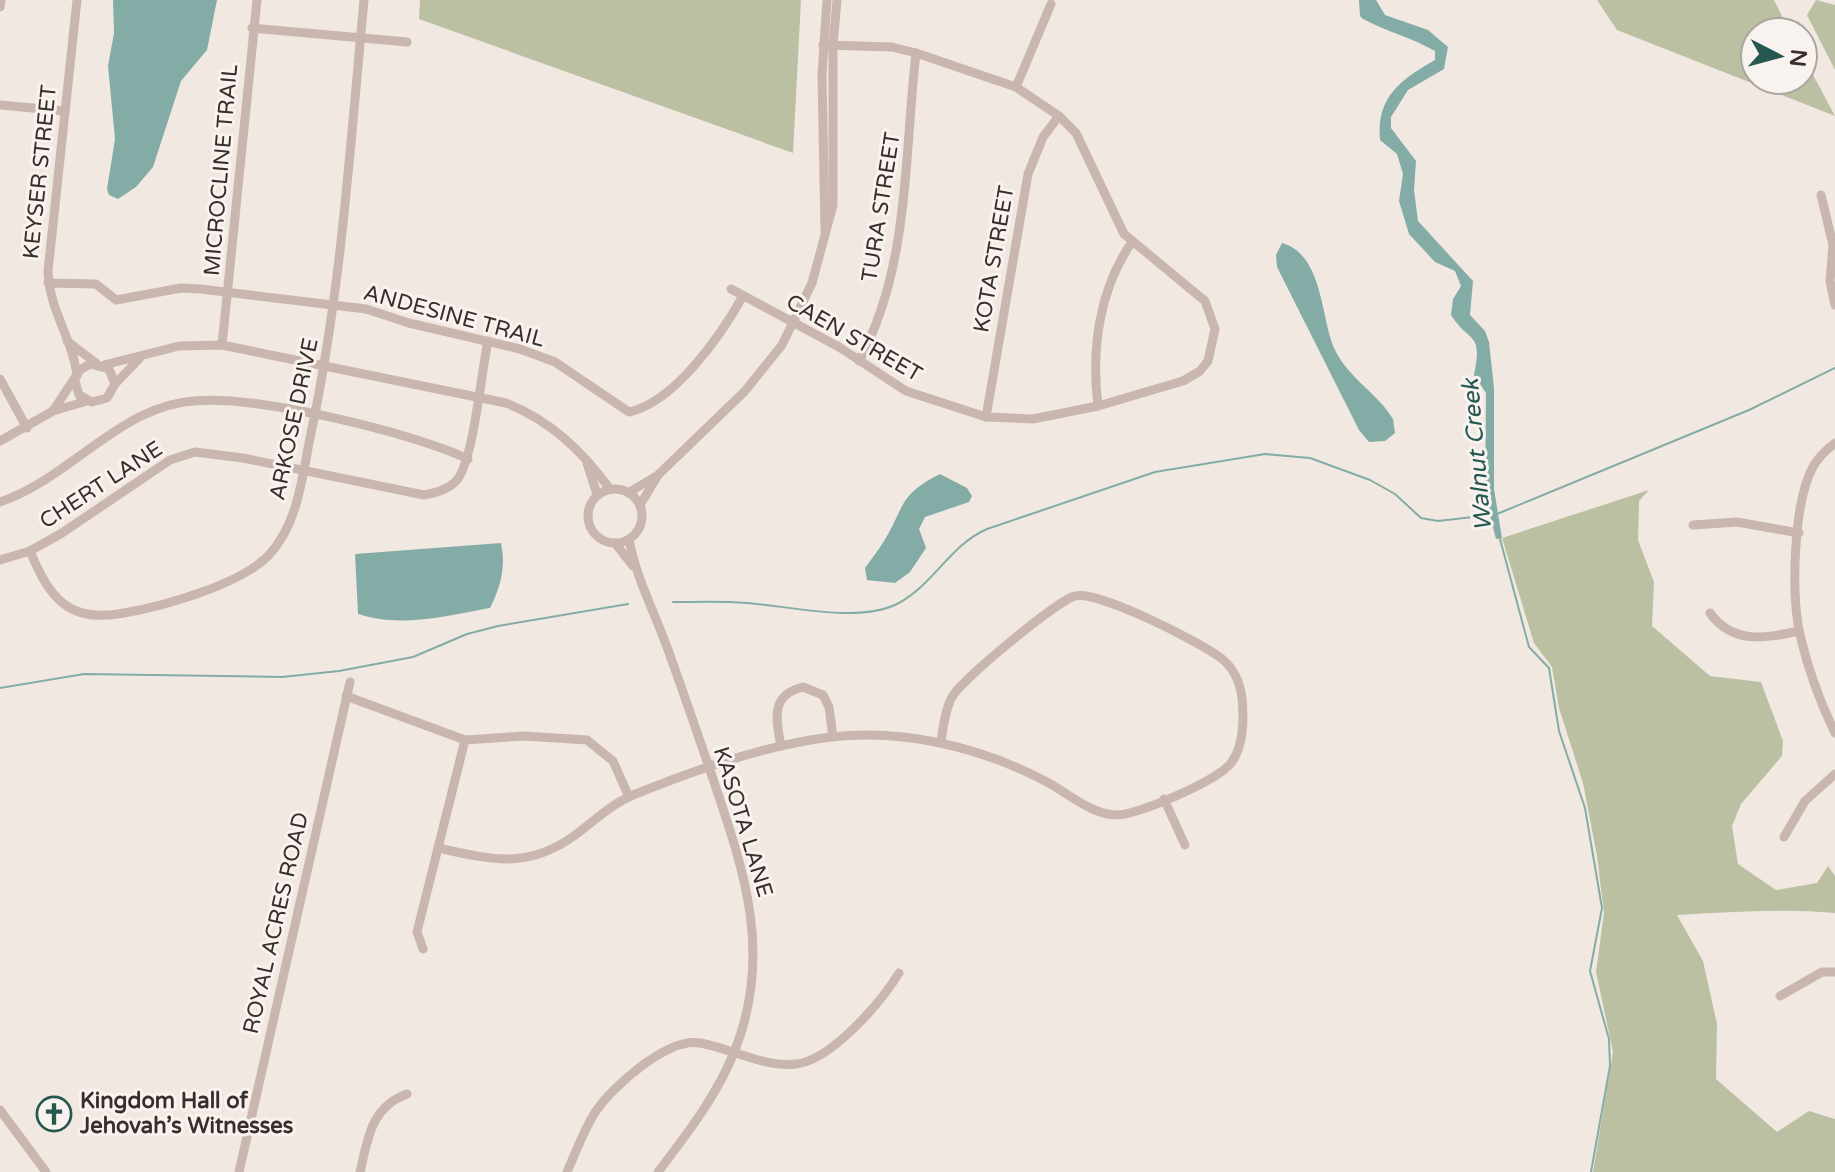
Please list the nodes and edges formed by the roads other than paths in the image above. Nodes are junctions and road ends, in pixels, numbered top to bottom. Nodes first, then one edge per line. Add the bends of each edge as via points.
1 (1, 0) edge
2 (257, 0) edge
3 (364, 0) edge
4 (827, 0) edge
5 (837, 0) edge
6 (76, 1) edge
7 (1051, 4) dead end
8 (0, 7) edge
9 (252, 28) junction
10 (360, 38) junction
11 (407, 42) dead end
12 (828, 45) junction
13 (916, 53) junction
14 (1016, 87) junction
15 (0, 105) edge
16 (65, 111) junction
17 (1059, 116) junction
18 (1821, 195) dead end
19 (1132, 242) junction
20 (48, 283) junction
21 (731, 289) dead end
22 (228, 291) junction
23 (743, 296) junction
24 (1835, 305) edge
25 (336, 306) junction
26 (795, 323) junction
27 (67, 341) junction
28 (488, 341) junction
29 (222, 345) junction
30 (139, 359) junction
31 (859, 361) junction
32 (100, 364) junction
33 (325, 366) junction
34 (76, 378) junction
35 (0, 379) edge
36 (115, 384) junction
37 (477, 396) junction
38 (87, 401) junction
39 (1098, 406) junction
40 (53, 411) junction
41 (315, 416) junction
42 (986, 417) junction
43 (27, 428) junction
44 (0, 441) edge
45 (1835, 443) edge
46 (468, 459) junction
47 (587, 463) junction
48 (303, 470) junction
49 (658, 475) junction
50 (610, 489) junction
51 (628, 493) junction
52 (597, 494) junction
53 (0, 502) edge
54 (640, 505) junction
55 (1693, 525) dead end
56 (1799, 533) junction
57 (629, 539) junction
58 (615, 543) junction
59 (30, 551) junction
60 (0, 560) edge
61 (633, 566) junction
62 (1710, 613) dead end
63 (1799, 631) junction
64 (350, 682) dead end
65 (346, 696) junction
66 (1835, 733) edge
67 (833, 737) junction
68 (465, 740) junction
69 (941, 742) junction
70 (781, 746) junction
71 (709, 769) junction
72 (1835, 774) edge
73 (629, 797) junction
74 (1164, 799) junction
75 (1784, 837) dead end
76 (1185, 845) dead end
77 (438, 848) junction
78 (423, 949) dead end
79 (1835, 972) edge
80 (899, 973) dead end
81 (1780, 996) dead end
82 (735, 1051) junction
83 (407, 1094) dead end
84 (0, 1110) edge
85 (46, 1172) edge
86 (239, 1172) edge
87 (360, 1172) edge
88 (567, 1172) edge
89 (658, 1172) edge

1 - 8 street
2 - 9 street, MICROCLINE TRAIL
3 - 10 street, ARKOSE DRIVE
4 - 12 street
5 - 12 street
6 - 16 street, KEYSER STREET
7 - 14 street
9 - 10 street
9 - 22 street, MICROCLINE TRAIL
10 - 11 street
10 - 25 street, ARKOSE DRIVE
12 - 13 street, CAEN STREET
12 - 26 street via 833,205
13 - 14 street, CAEN STREET
13 - 31 street, TURA STREET via 897,234 880,314
14 - 17 street, CAEN STREET
15 - 16 street
16 - 20 street, KEYSER STREET
17 - 19 street, CAEN STREET via 1076,133 1118,224
17 - 42 street, KOTA STREET via 1043,137 1028,174
18 - 24 street via 1833,245 1830,281
19 - 39 street via 1108,284 1095,357
19 - 39 street, CAEN STREET via 1205,301 1214,316 1214,345 1200,371 1183,381
20 - 22 street, ANDESINE TRAIL via 85,281 124,301 181,288
20 - 27 street, KEYSER STREET
21 - 23 street, CAEN STREET
22 - 25 street, ANDESINE TRAIL
22 - 29 street, MICROCLINE TRAIL
23 - 26 street, CAEN STREET
23 - 28 street, ANDESINE TRAIL via 713,346 644,409 629,412 555,362
25 - 28 street, ANDESINE TRAIL
25 - 33 street, ARKOSE DRIVE
26 - 31 street, CAEN STREET
26 - 49 street via 745,391
27 - 32 street
27 - 34 street, KEYSER STREET
28 - 37 street
29 - 30 street, KASOTA LANE via 179,346
29 - 33 street, KASOTA LANE
30 - 32 street, KASOTA LANE
30 - 36 street, KASOTA LANE
31 - 42 street, CAEN STREET via 911,393
32 - 34 street, KASOTA LANE via 84,366
32 - 36 street via 112,373
33 - 37 street, KASOTA LANE
33 - 41 street, ARKOSE DRIVE
34 - 38 street via 79,395
34 - 40 street, KASOTA LANE
35 - 43 street
36 - 38 street, KASOTA LANE via 107,398
37 - 46 street
37 - 47 street, KASOTA LANE via 532,413
38 - 40 street, KASOTA LANE
39 - 42 street, CAEN STREET via 1033,419
40 - 43 street, KASOTA LANE
41 - 46 street via 430,442
41 - 48 street, ARKOSE DRIVE
41 - 53 street via 233,401 166,405
43 - 44 street, KASOTA LANE
45 - 56 street via 1809,476
46 - 48 street, CHERT LANE via 455,482 424,495
47 - 50 street, KASOTA LANE
47 - 52 street, KASOTA LANE
48 - 59 street, CHERT LANE via 210,451 184,455
48 - 59 street, ARKOSE DRIVE via 291,518 270,554 237,577 177,599 115,615 75,610 48,590
49 - 51 street
49 - 54 street, KASOTA LANE
50 - 51 street
50 - 52 street
51 - 54 street
52 - 58 street, KASOTA LANE via 589,506 591,529
54 - 57 street, KASOTA LANE via 641,521
55 - 56 street via 1737,522
56 - 63 street
57 - 58 street
57 - 61 street, KASOTA LANE
58 - 61 street, KASOTA LANE
59 - 60 street, CHERT LANE
61 - 71 street, KASOTA LANE
62 - 63 street via 1742,636
63 - 66 street
64 - 65 street, ROYAL ACRES ROAD
65 - 68 street
65 - 86 street, ROYAL ACRES ROAD
67 - 69 street
67 - 70 street
67 - 70 street via 823,695 803,687 790,690 776,708
68 - 73 street via 587,740 613,761
68 - 77 street
69 - 74 street via 1011,765 1096,811 1117,815
69 - 74 street via 952,697 965,682 1051,608 1075,596 1094,595 1221,658 1237,677 1242,728 1232,763
70 - 71 street
71 - 73 street
71 - 82 street, KASOTA LANE via 741,863 754,941 748,1006
72 - 75 street via 1805,801
73 - 77 street via 566,842 533,857 492,860
74 - 76 street
77 - 78 street via 417,932
79 - 81 street via 1822,972
80 - 82 street via 878,1004 816,1057 796,1064
82 - 88 street via 696,1042 662,1052 601,1105
82 - 89 street, KASOTA LANE
83 - 87 street via 377,1114
84 - 85 street

